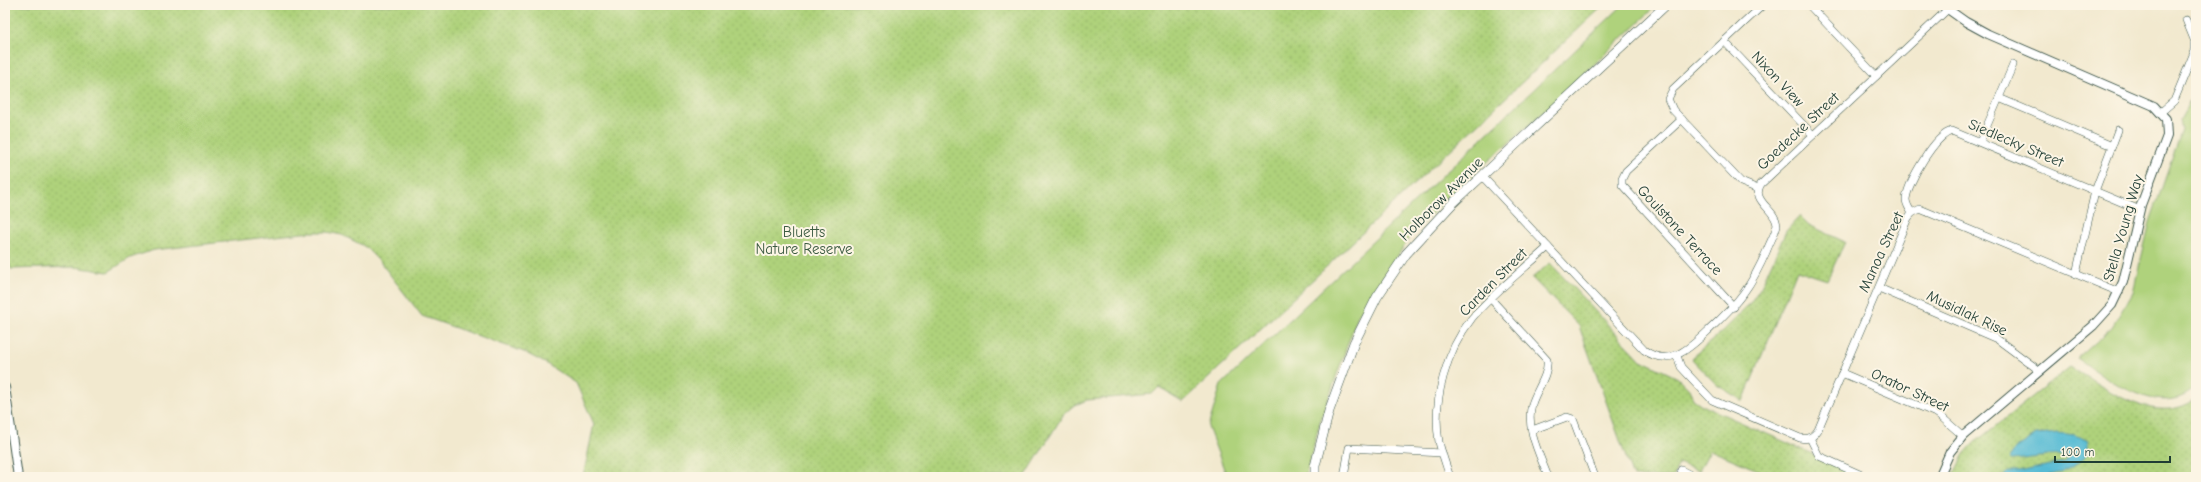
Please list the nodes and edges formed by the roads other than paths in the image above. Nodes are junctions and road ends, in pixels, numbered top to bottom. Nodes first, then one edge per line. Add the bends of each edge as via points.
1 (1666, 5) edge
2 (1763, 5) edge
3 (1809, 5) edge
4 (1945, 7) edge
5 (2186, 20) dead end
6 (1724, 41) junction
7 (2013, 65) dead end
8 (1876, 76) junction
9 (1999, 98) junction
10 (2161, 112) junction
11 (1682, 119) junction
12 (2118, 130) dead end
13 (1813, 135) junction
14 (1980, 142) junction
15 (2112, 146) junction
16 (1482, 176) junction
17 (1758, 189) junction
18 (2095, 191) junction
19 (2140, 210) junction
20 (1912, 213) junction
21 (1548, 246) junction
22 (2076, 274) junction
23 (1878, 288) junction
24 (2119, 292) junction
25 (1491, 299) junction
26 (1734, 306) junction
27 (1677, 356) junction
28 (2040, 371) junction
29 (1842, 373) junction
30 (5, 387) edge
31 (1532, 430) junction
32 (1963, 436) junction
33 (1810, 438) junction
34 (1442, 453) junction
35 (1315, 466) junction
36 (1681, 470) dead end
37 (18, 477) edge
38 (1310, 477) edge
39 (1315, 477) edge
40 (1344, 477) edge
41 (1450, 477) edge
42 (1548, 477) edge
43 (1595, 477) edge
44 (1690, 477) edge
45 (1866, 477) edge
46 (1939, 477) edge

1 - 16 main road, Holborow Avenue
2 - 6 street
3 - 8 street
4 - 8 street, Goedecke Street
4 - 10 street via 1988,34 2149,103
5 - 10 street via 2195,42 2195,50 2174,101
6 - 11 street via 1670,93 1670,105
6 - 13 street, Nixon View
7 - 9 street
8 - 13 street, Goedecke Street
9 - 14 street
9 - 15 street
10 - 19 street, Stella Young Way via 2167,123 2167,136
11 - 17 street via 1741,182
11 - 26 street, Goulstone Terrace via 1626,171 1622,185
12 - 15 street
13 - 17 street, Goedecke Street via 1762,182
14 - 18 street, Siedlecky Street
14 - 20 street, Siedlecky Street via 1954,132 1942,137 1919,168 1907,195 1906,204
15 - 18 street
16 - 21 street
16 - 35 main road, Holborow Avenue via 1417,241 1374,302 1344,369
17 - 26 street, Goedecke Street via 1759,198 1775,216 1777,227 1755,278
18 - 19 street, Siedlecky Street
18 - 22 street
19 - 24 street, Stella Young Way
20 - 22 street, Manoa Street via 1924,210
20 - 23 street, Manoa Street
21 - 25 street, Carden Street
21 - 27 street via 1644,350 1661,357
22 - 24 street, Manoa Street
23 - 28 street, Musidlak Rise via 1997,339
23 - 29 street, Manoa Street
24 - 28 street, Stella Young Way via 2099,321
25 - 31 street via 1547,360 1546,370 1531,409
25 - 34 street, Carden Street via 1477,312 1463,332 1445,373 1437,414
26 - 27 street, Goedecke Street
27 - 33 street via 1681,367 1712,400 1800,438
28 - 32 street, Stella Young Way
29 - 32 street, Orator Street via 1938,414
29 - 33 street, Manoa Street via 1818,430
30 - 37 street
31 - 42 street
31 - 43 street via 1574,418
32 - 46 street, Stella Young Way via 1950,452
33 - 45 street via 1819,456
34 - 40 street via 1349,448
34 - 41 street, Carden Street
35 - 38 main road, Holborow Avenue
35 - 39 main road, Holborow Avenue
36 - 44 street

